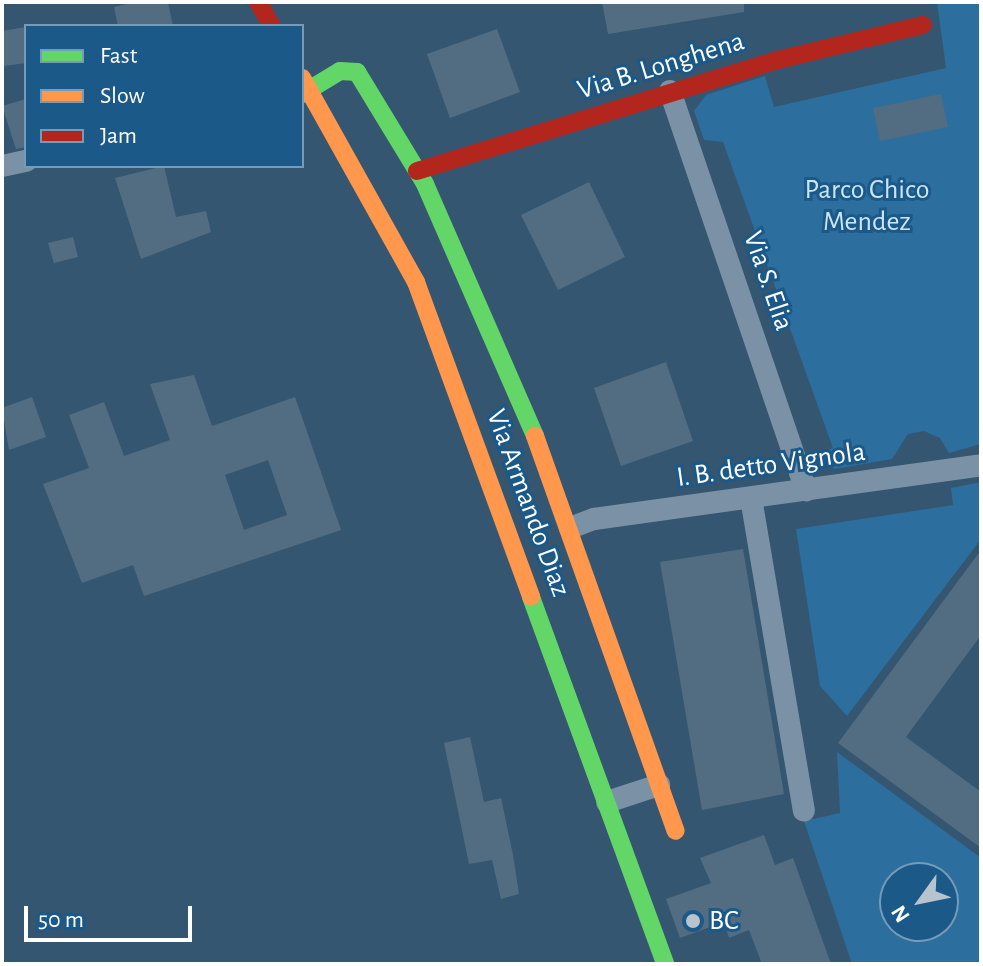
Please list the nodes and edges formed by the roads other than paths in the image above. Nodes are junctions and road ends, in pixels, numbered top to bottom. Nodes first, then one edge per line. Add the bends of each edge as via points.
1 (258, 2) edge
2 (271, 24) edge
3 (923, 25) dead end
4 (305, 88) edge
5 (670, 91) junction
6 (24, 161) edge
7 (2, 166) edge
8 (417, 171) junction
9 (981, 465) edge
10 (806, 491) junction
11 (751, 498) junction
12 (570, 528) junction
13 (659, 785) junction
14 (607, 802) junction
15 (804, 811) dead end
16 (676, 831) dead end
17 (665, 964) edge

1 - 2 street
3 - 5 street, Via B. Longhena
4 - 8 street via 340,71 357,72
4 - 14 street, Via Armando Diaz via 416,282
5 - 8 street, Via B. Longhena
5 - 10 street, Via S. Elia
6 - 7 street
8 - 12 street via 502,350
9 - 10 street, I. B. detto Vignola
10 - 11 street, I. B. detto Vignola
11 - 12 street, I. B. detto Vignola via 594,519
11 - 15 street
12 - 13 street
13 - 14 street
13 - 16 street
14 - 17 street, Via Armando Diaz

